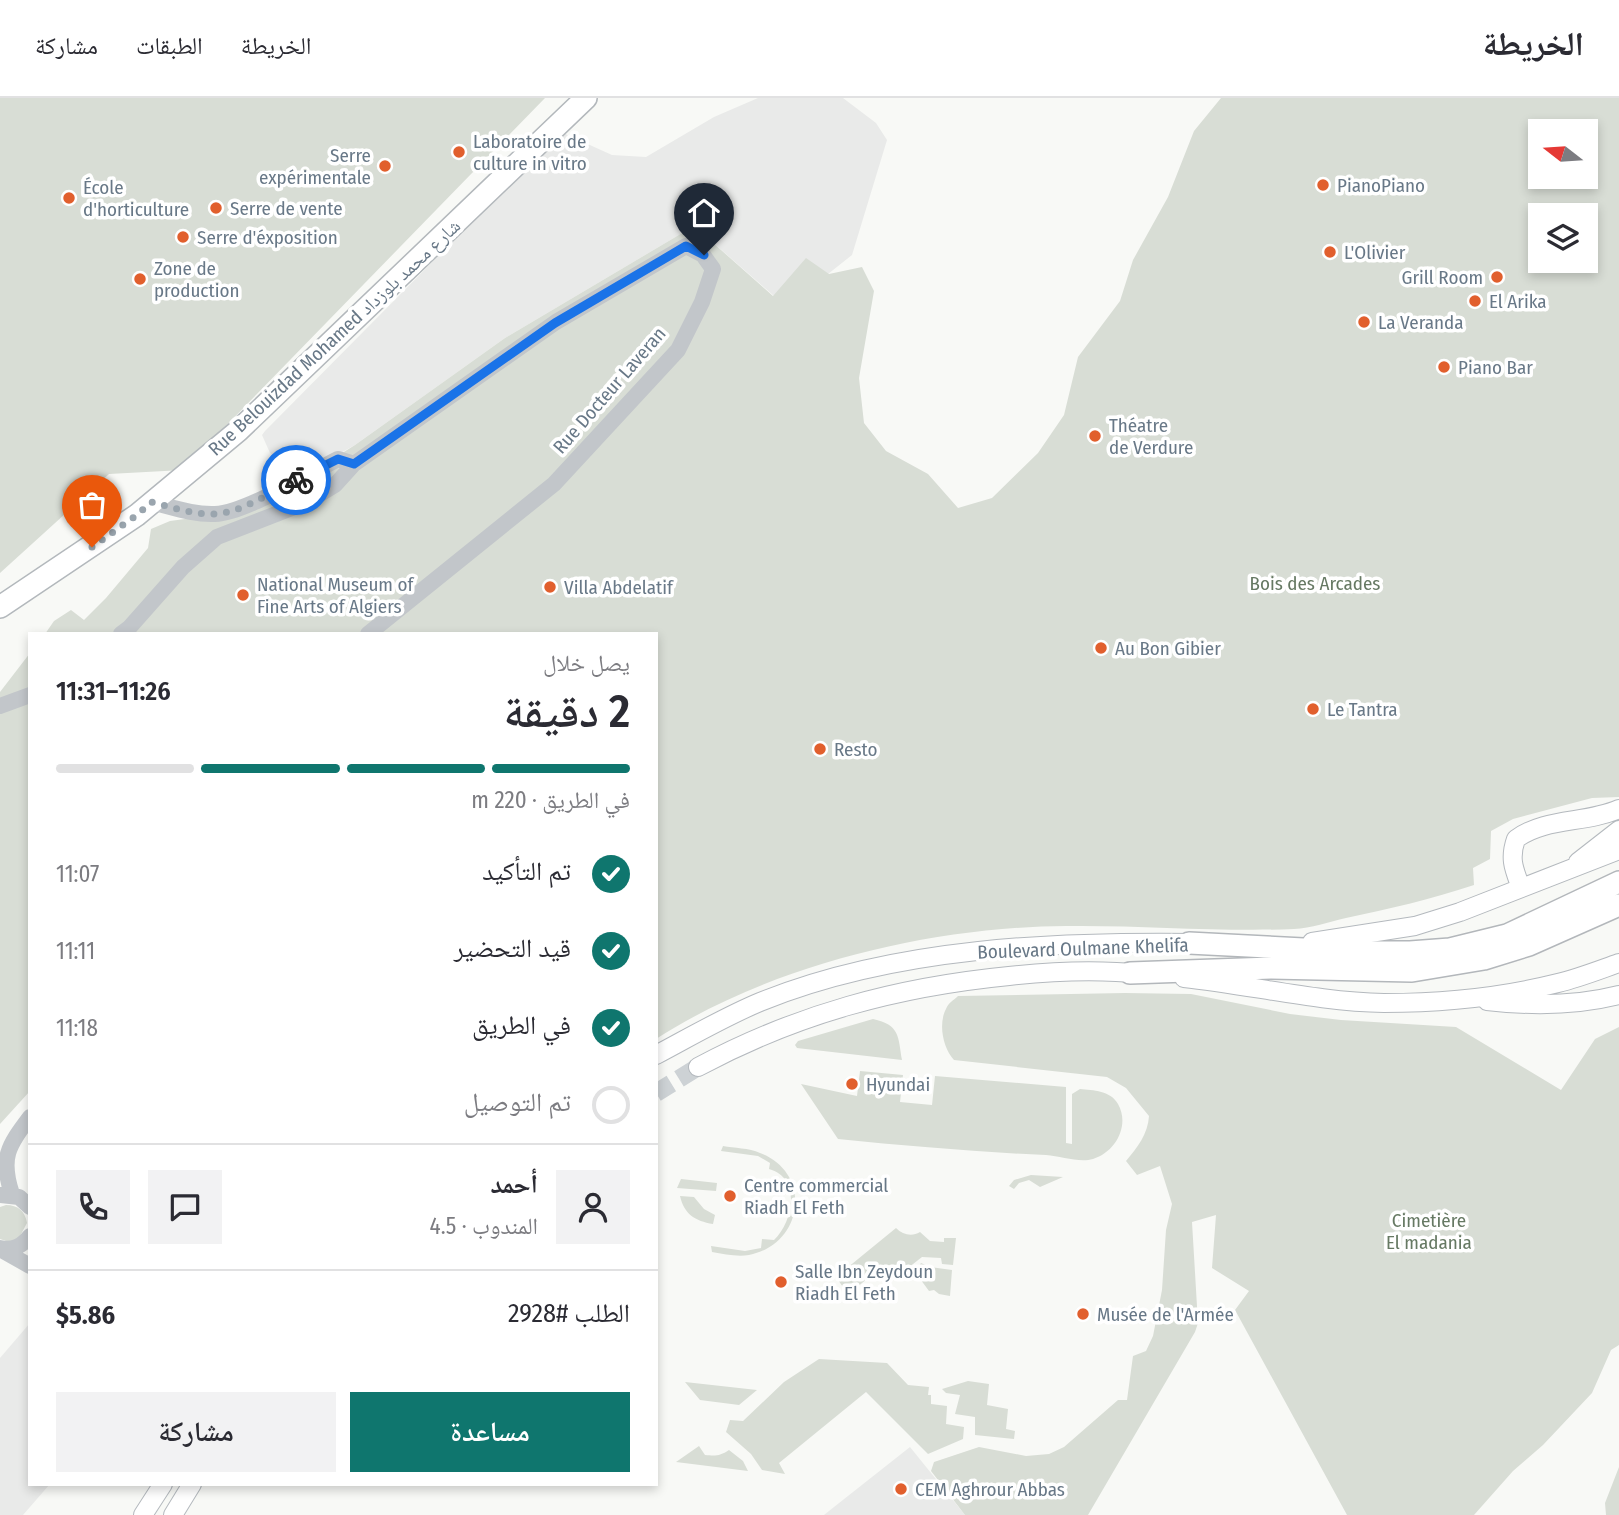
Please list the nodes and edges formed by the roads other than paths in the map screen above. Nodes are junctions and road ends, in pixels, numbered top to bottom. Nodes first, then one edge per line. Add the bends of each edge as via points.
1 (586, 98) edge
2 (354, 464) junction
3 (151, 502) junction
4 (0, 607) edge
5 (124, 632) edge
6 (370, 632) edge
7 (28, 696) edge
8 (0, 706) edge
9 (1619, 809) edge
10 (1619, 830) edge
11 (1619, 850) edge
12 (1571, 869) junction
13 (1619, 882) edge
14 (1521, 888) junction
15 (1619, 905) edge
16 (1189, 943) junction
17 (1619, 964) edge
18 (1130, 973) junction
19 (1619, 995) edge
20 (1466, 999) junction
21 (658, 1054) edge
22 (698, 1067) tunnel mouth
23 (28, 1110) edge
24 (28, 1120) edge
25 (0, 1145) edge
26 (6, 1195) edge
27 (28, 1205) edge
28 (28, 1238) edge
29 (0, 1249) edge
30 (28, 1265) edge
31 (162, 1486) edge
32 (191, 1486) edge
33 (144, 1515) edge
34 (173, 1515) edge

1 - 3 main road, Rue Belouizdad Mohamed شارع محمد بلوزداد via 239,431
2 - 3 street, Rue Docteur Laveran via 338,459 237,510 216,514
2 - 5 street, Rue Docteur Laveran via 335,485 307,502 217,537
2 - 6 street, Rue Docteur Laveran via 555,323 686,246 704,255 713,269 678,350 554,484
3 - 4 main road, Rue Belouizdad Mohamed شارع محمد بلوزداد
7 - 8 street
9 - 14 main road via 1585,820 1542,825 1516,839 1511,862
10 - 12 main road
11 - 12 main road, Boulevard Oulmane Khelifa
12 - 14 main road, Boulevard Oulmane Khelifa
13 - 16 main road via 1507,935 1450,949 1362,952
14 - 16 main road, Boulevard Oulmane Khelifa via 1415,926 1321,942
15 - 18 main road via 1529,944 1484,959 1426,970 1271,968
16 - 21 main road, Boulevard Oulmane Khelifa via 979,951 897,963 835,977 760,1002
17 - 20 main road via 1558,983
18 - 20 main road, Boulevard Oulmane Khelifa via 1383,1003
18 - 22 main road, Boulevard Oulmane Khelifa via 1064,970 901,990 765,1035
19 - 20 main road via 1544,1005
23 - 25 street
24 - 26 street via 4,1156
26 - 27 street
28 - 29 street via 12,1249
29 - 30 street
31 - 33 main road
32 - 34 main road

